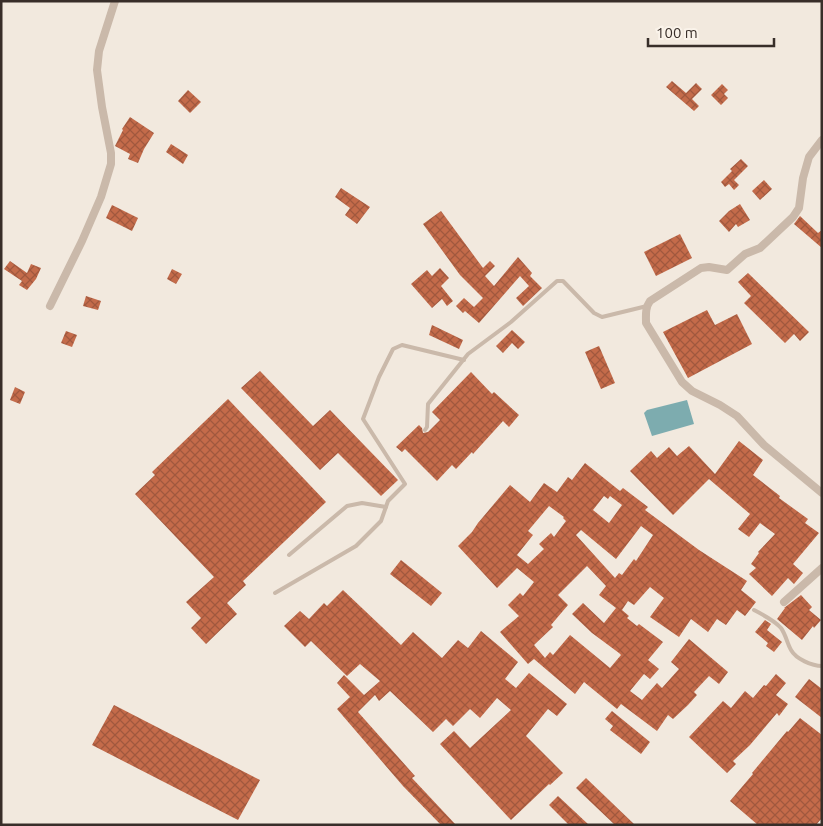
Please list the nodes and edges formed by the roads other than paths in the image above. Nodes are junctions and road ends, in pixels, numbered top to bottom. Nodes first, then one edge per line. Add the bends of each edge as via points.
1 (115, 1) edge
2 (822, 140) edge
3 (50, 306) dead end
4 (646, 306) junction
5 (464, 360) junction
6 (425, 430) dead end
7 (822, 493) edge
8 (386, 507) junction
9 (289, 555) dead end
10 (822, 568) edge
11 (275, 593) dead end
12 (784, 602) dead end
13 (754, 610) dead end
14 (822, 666) edge

1 - 3 street via 101,44 97,70 112,153 111,164 86,232
2 - 4 street via 809,157 799,208 767,242 727,270 701,268
4 - 5 lane via 602,317 563,281 556,281
4 - 7 street via 646,323 682,382 737,416 764,445
5 - 6 lane via 428,404
5 - 8 lane via 402,345 393,349 363,419 405,484
8 - 9 lane via 362,503 347,506
8 - 11 lane via 381,521 356,546
10 - 12 street
13 - 14 lane via 782,629 791,652 800,659

